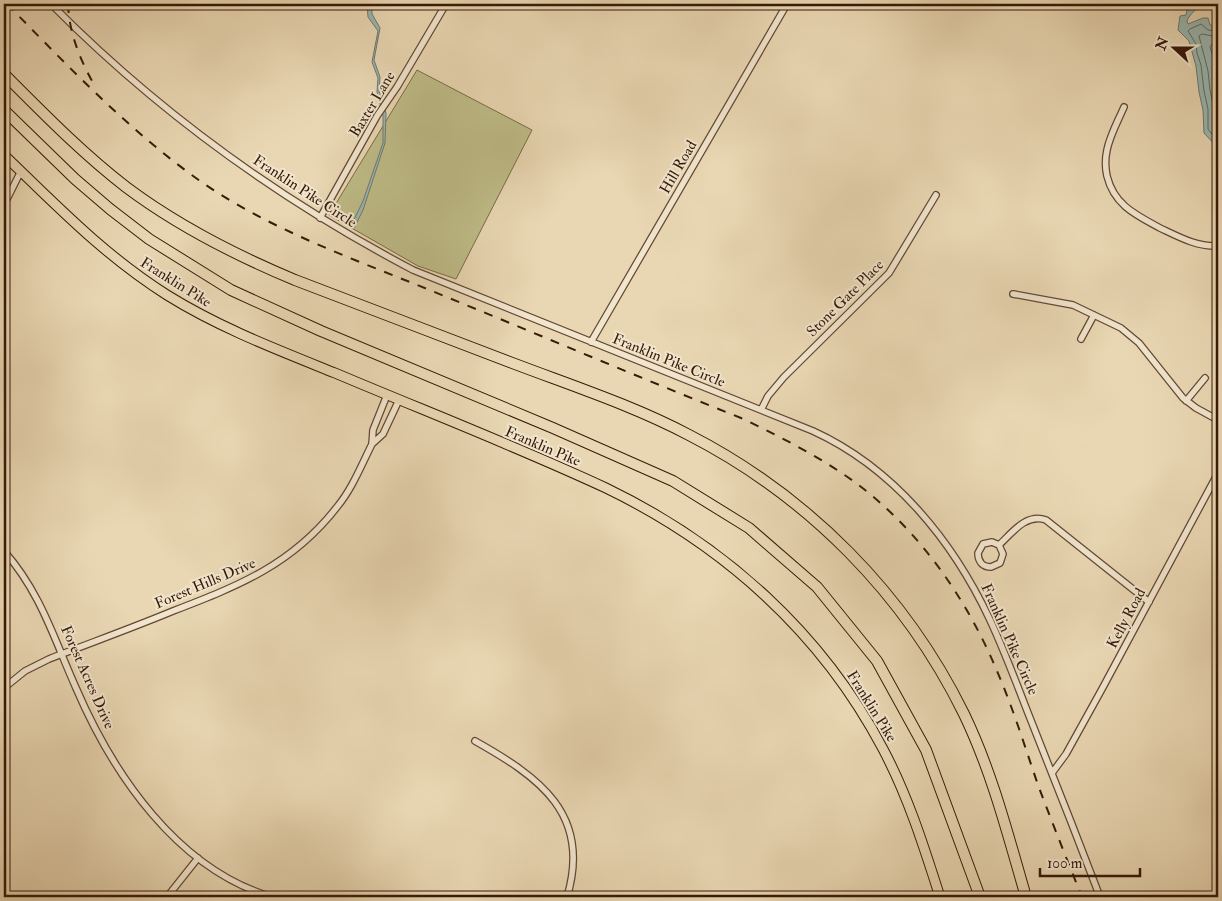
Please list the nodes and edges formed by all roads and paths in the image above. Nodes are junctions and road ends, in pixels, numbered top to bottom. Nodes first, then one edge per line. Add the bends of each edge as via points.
1 (51, 4) edge
2 (446, 4) edge
3 (787, 4) edge
4 (4, 74) edge
5 (1124, 107) dead end
6 (4, 110) edge
7 (4, 155) edge
8 (21, 171) junction
9 (936, 195) dead end
10 (4, 204) edge
11 (320, 218) junction
12 (1218, 246) edge
13 (1013, 294) dead end
14 (1094, 314) junction
15 (1081, 339) dead end
16 (591, 342) junction
17 (1205, 378) dead end
18 (387, 395) junction
19 (399, 400) junction
20 (1186, 401) junction
21 (761, 410) junction
22 (1218, 420) edge
23 (372, 444) junction
24 (1218, 473) edge
25 (999, 545) junction
26 (4, 552) edge
27 (1150, 602) junction
28 (62, 654) junction
29 (4, 688) edge
30 (475, 741) dead end
31 (1052, 773) junction
32 (198, 858) junction
33 (167, 897) edge
34 (272, 897) edge
35 (567, 897) edge
36 (940, 897) edge
37 (980, 897) edge
38 (1026, 897) edge
39 (1100, 897) edge

1 - 11 street, Franklin Pike Circle via 140,86 188,125
2 - 11 street, Baxter Lane via 398,87 380,111
3 - 16 street, Hill Road
4 - 38 highway via 107,172 151,205 208,240 296,280 656,419 721,452 796,504 841,544 886,593 942,672 984,760
5 - 12 street via 1105,156 1108,180 1116,198 1132,213 1170,232 1196,244
6 - 37 highway via 75,180 110,209 149,239 231,290 673,481 749,528 817,587 877,661 926,750
7 - 8 main road, Franklin Pike
8 - 10 street
8 - 18 main road, Franklin Pike via 88,236 168,295 232,330
9 - 21 street, Stone Gate Place via 889,273 784,377
11 - 16 street, Franklin Pike Circle via 413,270
13 - 14 street via 1064,303
14 - 15 street
14 - 20 street via 1135,338
16 - 21 street, Franklin Pike Circle
17 - 20 street
18 - 19 main road, Franklin Pike
18 - 23 street, Forest Hills Drive via 373,430
19 - 23 street, Forest Hills Drive via 383,434
19 - 36 main road, Franklin Pike via 589,480 657,514 711,549 767,596 830,665 883,748 907,802
20 - 22 street
21 - 31 street, Franklin Pike Circle via 850,450 913,504 938,534 962,567 990,620
23 - 28 street, Forest Hills Drive via 336,508 272,567 213,596
24 - 27 street, Kelly Road
25 - 25 street via 989,542 981,546 978,556 982,564 992,567 1000,563 1003,553
25 - 27 street via 1028,520 1046,520
26 - 28 street, Forest Acres Drive via 35,594
27 - 31 street, Kelly Road via 1066,754
28 - 29 street, Forest Hills Drive via 25,671
28 - 32 street, Forest Acres Drive via 83,704 121,771 154,815
30 - 35 street via 531,776 561,811 573,849
31 - 39 street, Franklin Pike Circle
32 - 33 street
32 - 34 street, Forest Acres Drive via 234,881

